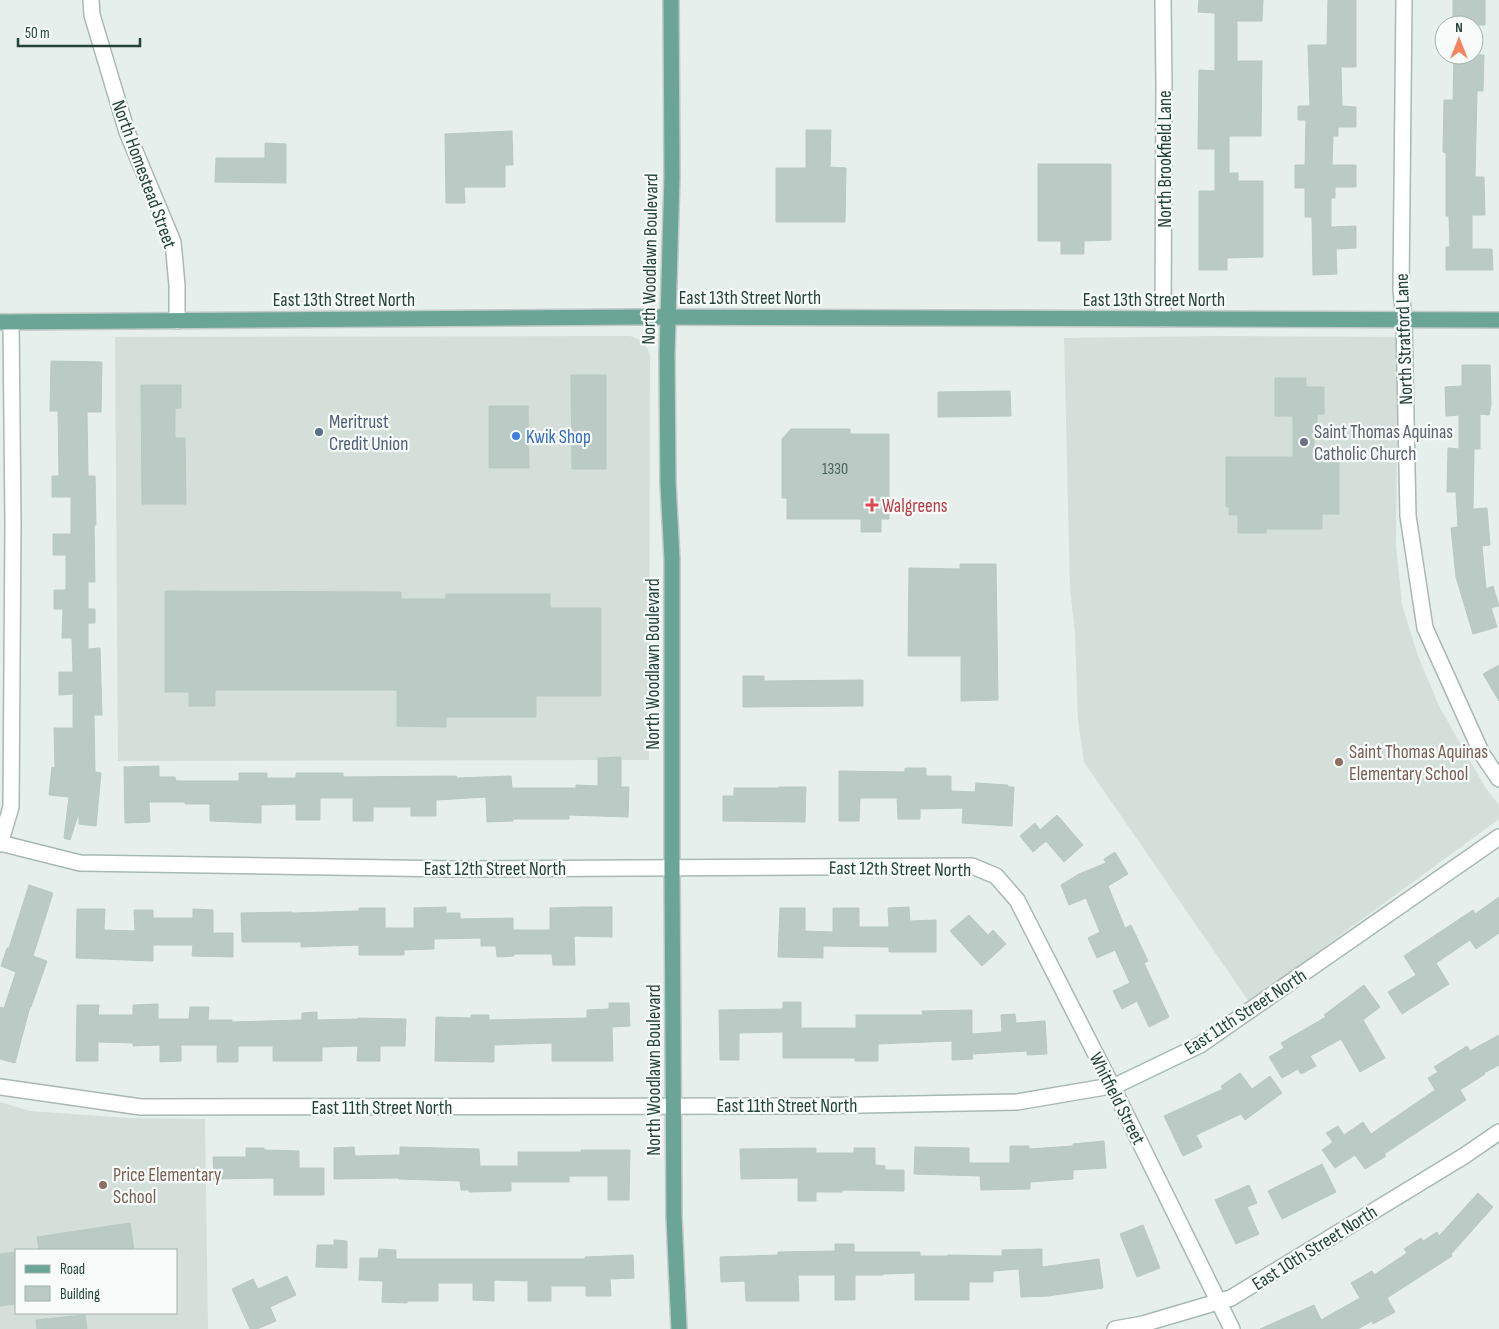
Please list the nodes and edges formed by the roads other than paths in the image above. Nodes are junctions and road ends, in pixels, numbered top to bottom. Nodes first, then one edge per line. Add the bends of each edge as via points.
1 (91, 0) edge
2 (671, 0) edge
3 (1163, 0) edge
4 (1404, 0) edge
5 (668, 317) junction
6 (1162, 319) junction
7 (1404, 320) junction
8 (1499, 320) edge
9 (177, 321) junction
10 (5, 322) edge
11 (1499, 779) edge
12 (1499, 837) edge
13 (0, 843) edge
14 (672, 868) junction
15 (991, 874) joint
16 (1112, 1086) junction
17 (0, 1088) edge
18 (673, 1106) junction
19 (1499, 1132) edge
20 (1219, 1302) junction
21 (679, 1329) edge
22 (1115, 1329) edge
23 (1232, 1329) edge

1 - 9 street, North Homestead Street via 92,16 127,132 173,242
2 - 5 main road, North Woodlawn Boulevard via 672,176
3 - 6 street, North Brookfield Lane
4 - 7 street, North Stratford Lane via 1401,289
5 - 6 main road, East 13th Street North
5 - 9 main road, East 13th Street North
5 - 14 main road, North Woodlawn Boulevard
6 - 7 main road, East 13th Street North
7 - 8 main road, East 13th Street North
7 - 11 street, North Stratford Lane via 1408,516 1425,628 1482,754
9 - 10 main road, East 13th Street North
10 - 13 street via 13,523 11,807
12 - 16 street, East 11th Street North via 1200,1045
13 - 14 street, East 12th Street North via 80,863 453,869
14 - 15 street, East 12th Street North via 972,866
14 - 18 main road, North Woodlawn Boulevard
15 - 16 street, Whitfield Street via 1017,900
16 - 18 street, East 11th Street North via 1017,1102
16 - 20 street, Whitfield Street
17 - 18 street, East 11th Street North via 141,1107
18 - 21 main road, North Woodlawn Boulevard
19 - 20 street, East 10th Street North via 1232,1298
20 - 22 street, East 10th Street North
20 - 23 street, Whitfield Street

